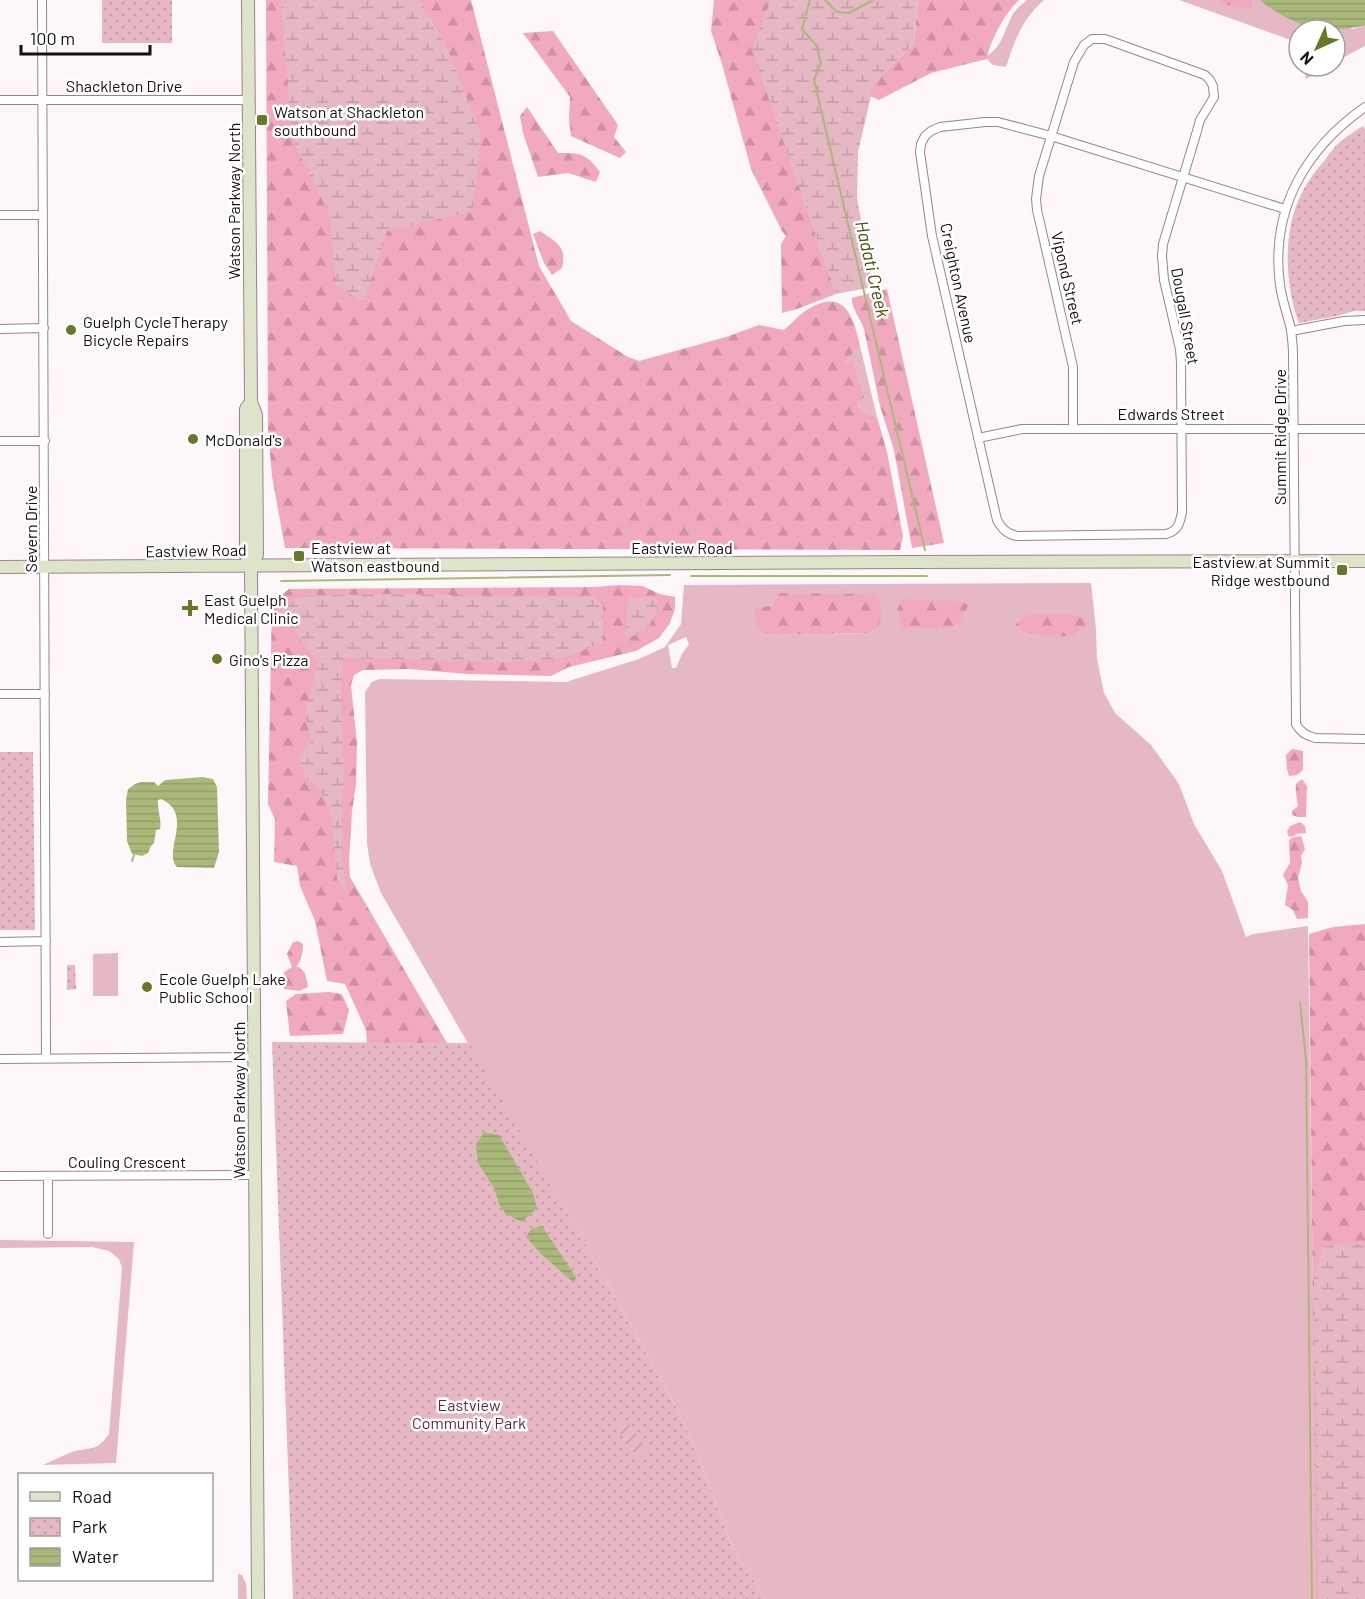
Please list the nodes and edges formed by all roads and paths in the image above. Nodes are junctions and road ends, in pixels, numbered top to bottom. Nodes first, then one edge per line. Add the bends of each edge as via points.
1 (42, 0) edge
2 (248, 0) edge
3 (0, 100) edge
4 (43, 100) junction
5 (249, 100) junction
6 (1365, 107) edge
7 (1051, 136) junction
8 (1183, 177) junction
9 (1285, 209) junction
10 (43, 214) junction
11 (0, 215) edge
12 (1365, 320) edge
13 (44, 328) junction
14 (0, 329) edge
15 (1291, 331) junction
16 (1181, 428) junction
17 (1073, 429) junction
18 (1294, 429) junction
19 (1365, 429) edge
20 (978, 438) junction
21 (0, 441) edge
22 (45, 441) junction
23 (1365, 561) edge
24 (1294, 562) junction
25 (251, 565) junction
26 (0, 567) edge
27 (45, 567) junction
28 (0, 694) edge
29 (45, 694) junction
30 (1365, 739) edge
31 (46, 941) junction
32 (0, 942) edge
33 (254, 1057) junction
34 (46, 1058) junction
35 (0, 1059) edge
36 (255, 1175) junction
37 (0, 1176) edge
38 (48, 1176) junction
39 (48, 1234) dead end
40 (258, 1599) edge

1 - 4 street, Severn Drive
2 - 5 main road, Watson Parkway North
3 - 4 street, Shackleton Drive
4 - 5 street, Shackleton Drive
4 - 10 street, Severn Drive
5 - 25 main road, Watson Parkway North via 251,402 256,415 256,555
6 - 9 street, Summit Ridge Drive via 1314,154 1301,172
7 - 8 street, Creighton Avenue
7 - 8 street, Vipond Street via 1078,53 1092,39 1104,39 1210,80 1214,97 1200,120
7 - 17 street, Vipond Street via 1036,199 1073,367
7 - 20 street, Creighton Avenue via 1011,124 985,122 940,127 925,136 921,144 932,236
8 - 9 street, Creighton Avenue
8 - 16 street, Dougall Street via 1162,256 1180,349
9 - 15 street, Summit Ridge Drive via 1279,246 1280,286
10 - 11 street
10 - 13 street, Severn Drive
12 - 15 street
13 - 14 street
13 - 22 street, Severn Drive
15 - 18 street, Summit Ridge Drive
16 - 17 street, Edwards Street
16 - 18 street, Edwards Street
16 - 20 street, Creighton Avenue via 1181,522 1166,534 1007,533 996,520
17 - 20 street, Edwards Street via 1022,429
18 - 19 street, Edwards Street
18 - 24 street, Summit Ridge Drive
21 - 22 street
22 - 27 street, Severn Drive
23 - 24 main road, Eastview Road
24 - 25 main road, Eastview Road
24 - 30 street, Summit Ridge Drive via 1298,729 1315,738
25 - 27 main road, Eastview Road
25 - 33 main road, Watson Parkway North
26 - 27 main road, Eastview Road
27 - 29 street, Severn Drive
28 - 29 street
29 - 31 street, Severn Drive
31 - 32 street
31 - 34 street, Severn Drive
33 - 34 street
33 - 36 main road, Watson Parkway North
34 - 35 street
36 - 38 street, Couling Crescent
36 - 40 main road, Watson Parkway North
37 - 38 street, Couling Crescent
38 - 39 street

